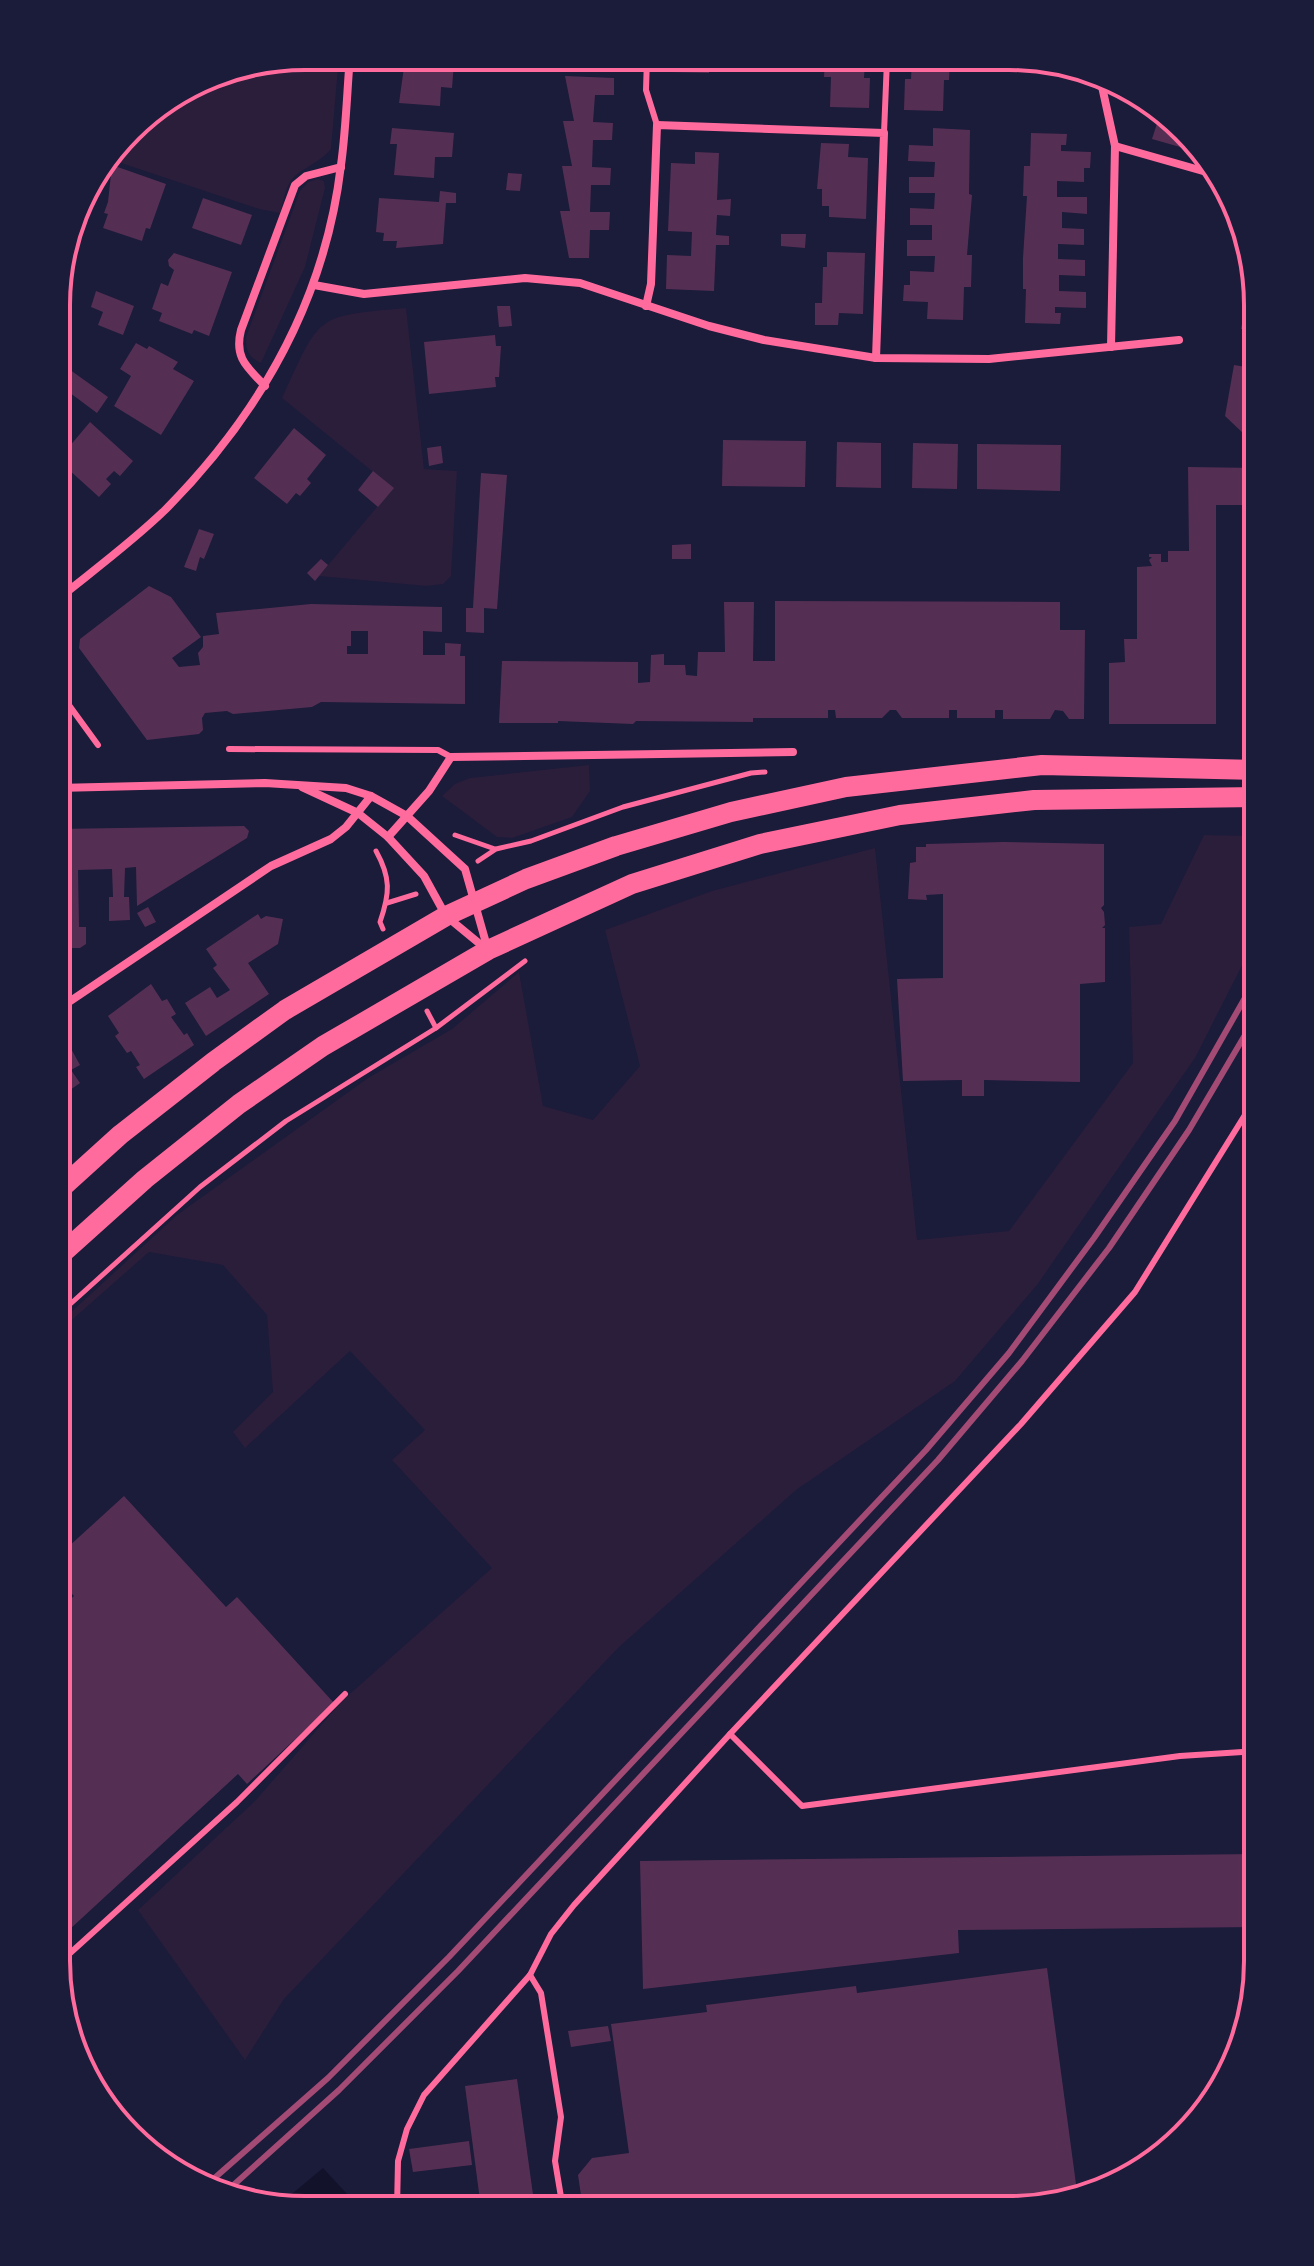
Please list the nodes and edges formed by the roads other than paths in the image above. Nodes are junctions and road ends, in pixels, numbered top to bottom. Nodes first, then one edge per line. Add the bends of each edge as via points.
1 (887, 70) edge
2 (349, 71) edge
3 (647, 71) edge
4 (1103, 90) edge
5 (657, 125) junction
6 (884, 133) junction
7 (1115, 146) junction
8 (341, 167) junction
9 (1201, 171) edge
10 (314, 285) junction
11 (646, 306) junction
12 (1179, 340) dead end
13 (1111, 347) junction
14 (876, 358) junction
15 (265, 386) junction
16 (70, 589) edge
17 (70, 706) edge
18 (98, 745) dead end
19 (229, 749) dead end
20 (793, 752) dead end
21 (451, 757) junction
22 (1244, 770) edge
23 (298, 785) junction
24 (70, 788) edge
25 (371, 796) junction
26 (1244, 797) edge
27 (358, 813) junction
28 (407, 816) junction
29 (388, 837) junction
30 (475, 903) junction
31 (446, 916) junction
32 (488, 950) junction
33 (70, 1001) edge
34 (1244, 1117) edge
35 (70, 1180) edge
36 (70, 1246) edge
37 (345, 1694) dead end
38 (730, 1734) junction
39 (1243, 1752) edge
40 (70, 1953) edge
41 (530, 1975) junction
42 (397, 2196) edge
43 (561, 2196) edge

1 - 6 lane
2 - 8 street
3 - 5 lane via 646,90
4 - 7 street
5 - 6 street
5 - 11 street
6 - 14 street
7 - 9 street
7 - 13 street
8 - 10 street
8 - 15 street via 306,176 295,185 241,330 237,346 244,364
10 - 11 street via 364,294 525,278 580,283
10 - 15 street via 286,352
11 - 14 street via 764,340
12 - 13 street
13 - 14 street via 989,359
15 - 16 street via 164,511
17 - 18 lane
19 - 21 lane via 438,750
20 - 21 street
21 - 28 street
22 - 30 main road via 1042,765 846,787 731,812 616,846
23 - 24 street
23 - 25 street via 346,788
23 - 27 street
25 - 27 street
25 - 28 street
26 - 32 main road via 1034,800 900,815 760,844 632,884
27 - 29 street
27 - 33 street via 331,839 271,866
28 - 29 street
28 - 30 street via 465,869
29 - 31 street via 424,876
30 - 31 main road
30 - 32 street
31 - 32 street
31 - 35 main road via 285,1010 121,1134
32 - 36 main road via 347,1031 239,1104
34 - 38 lane via 1135,1292 1021,1424
37 - 40 lane via 237,1802
38 - 39 lane via 802,1806
38 - 41 lane via 566,1915
41 - 42 lane via 424,2095 398,2161
41 - 43 lane via 541,1993 561,2117 555,2161

